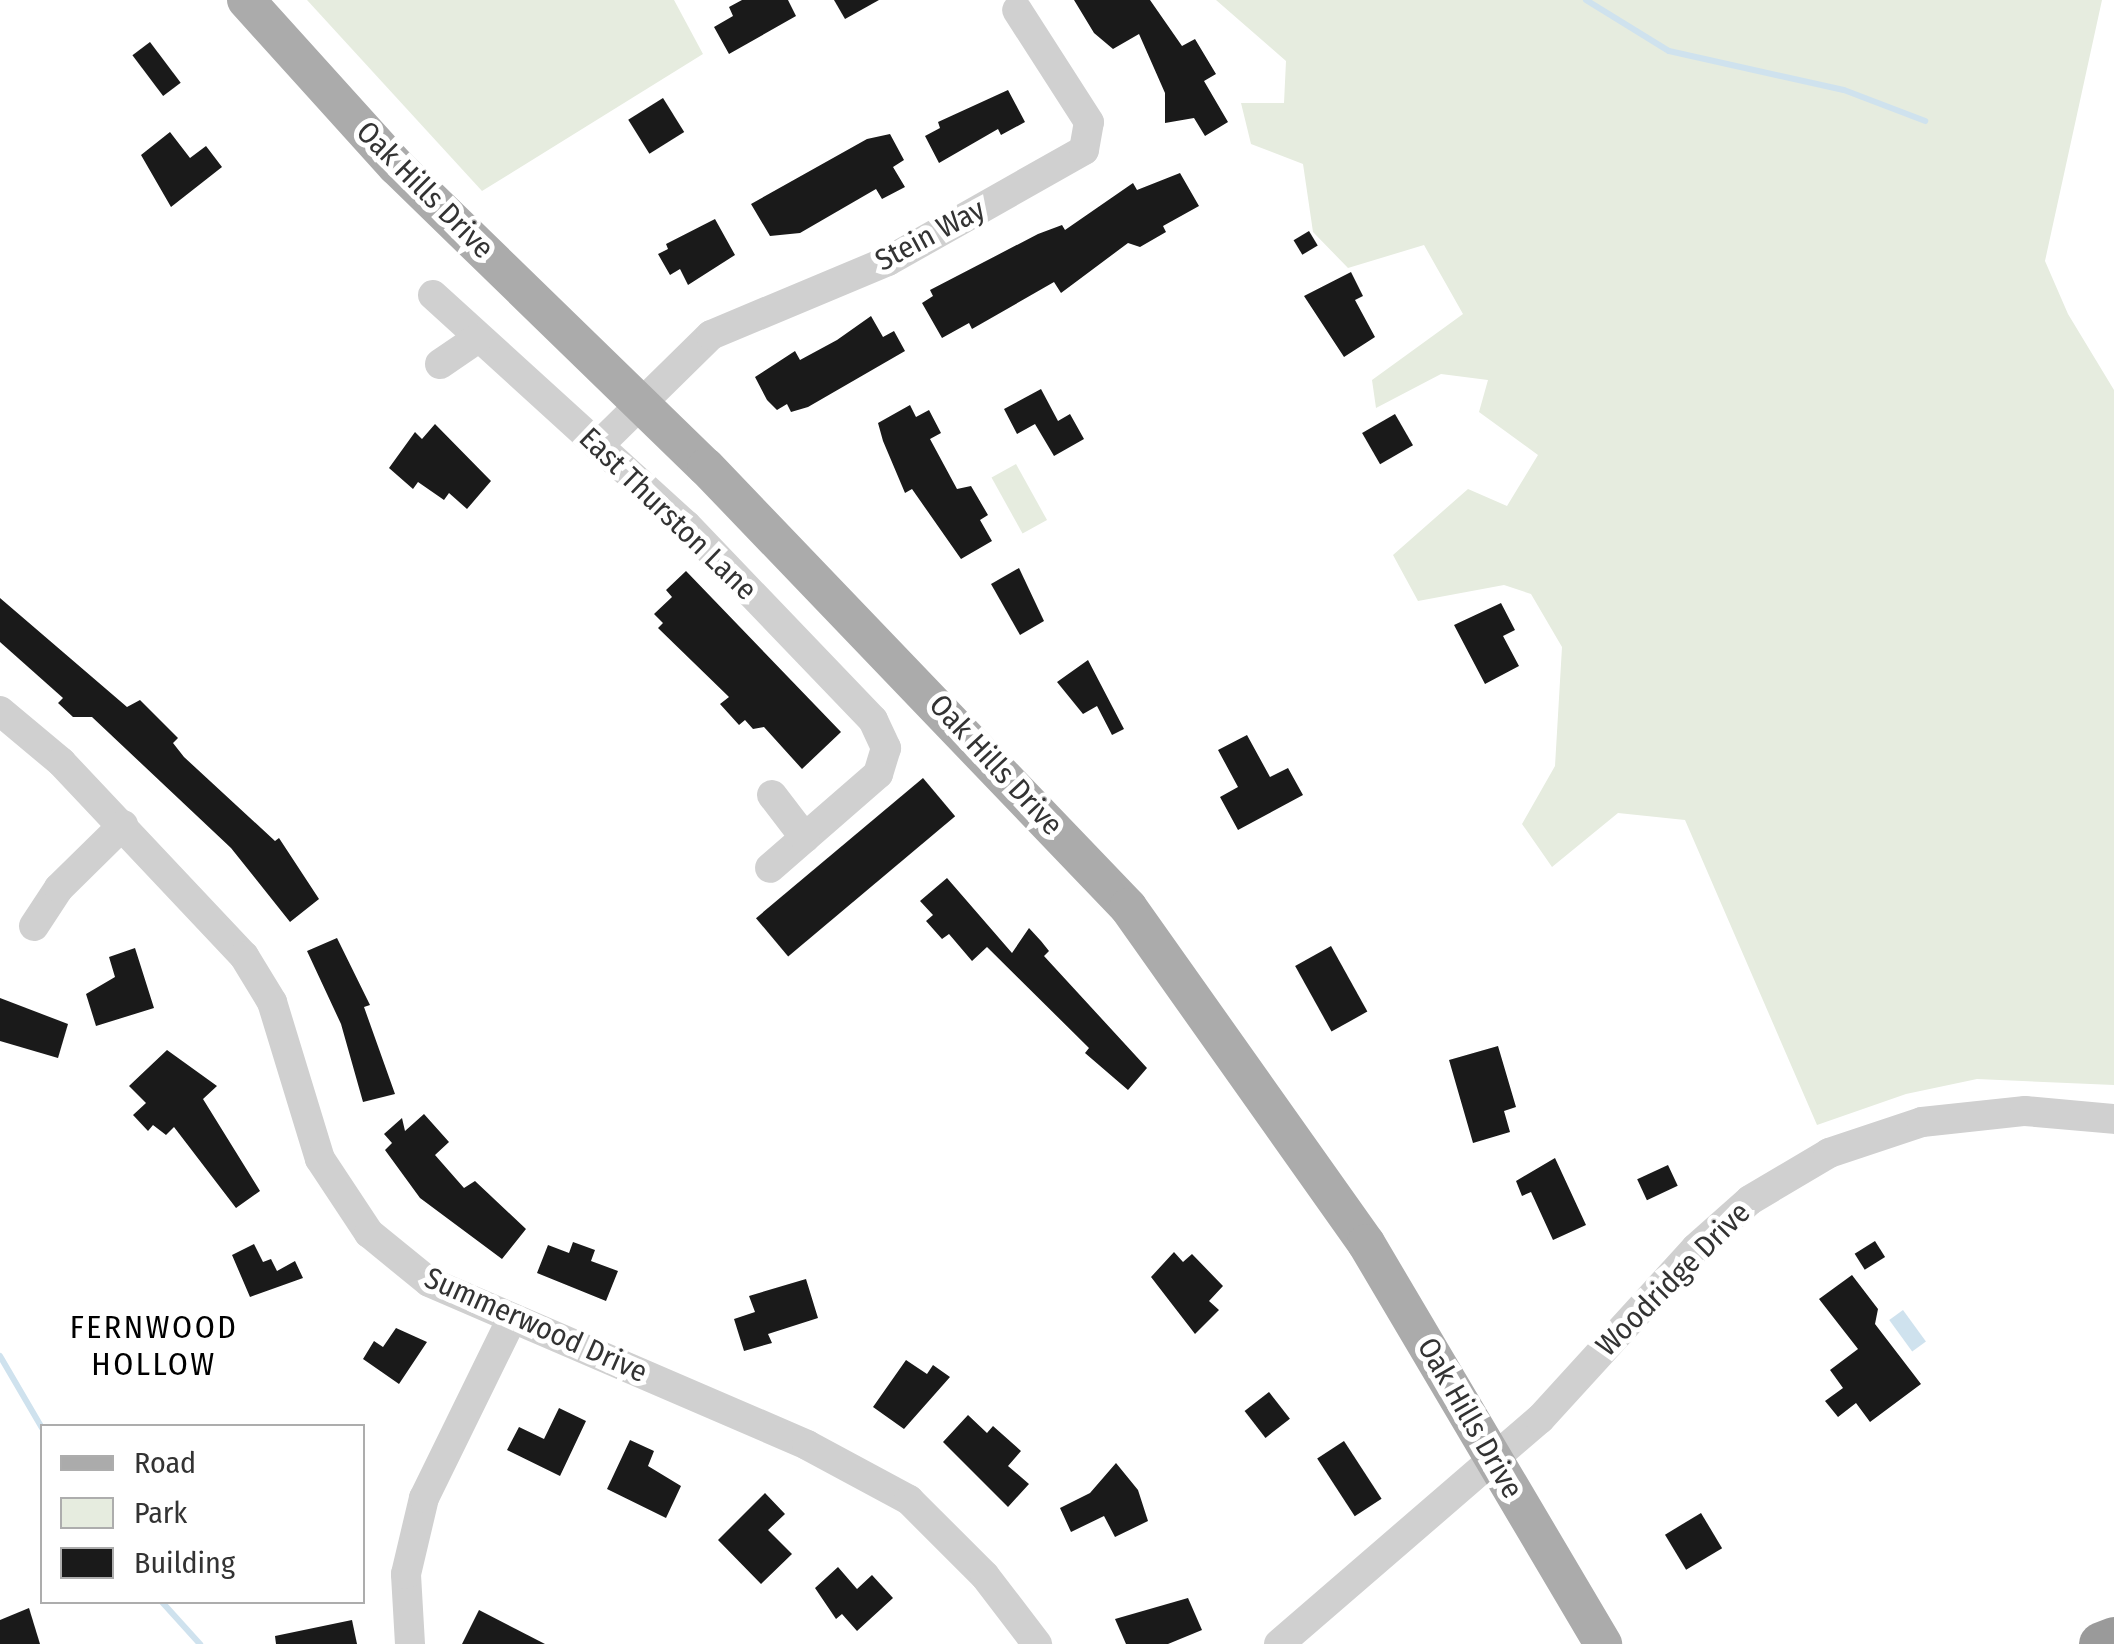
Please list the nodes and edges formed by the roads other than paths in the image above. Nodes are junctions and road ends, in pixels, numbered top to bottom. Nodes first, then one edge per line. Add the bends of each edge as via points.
1 (246, 0) edge
2 (1018, 10) dead end
3 (433, 295) dead end
4 (478, 338) junction
5 (440, 364) dead end
6 (642, 402) junction
7 (598, 446) junction
8 (0, 711) edge
9 (772, 796) dead end
10 (123, 825) junction
11 (805, 838) junction
12 (770, 868) dead end
13 (34, 926) dead end
14 (2114, 1119) edge
15 (512, 1318) junction
16 (1492, 1458) junction
17 (2114, 1639) edge
18 (410, 1644) edge
19 (1037, 1644) edge
20 (1279, 1644) edge
21 (1603, 1644) edge
22 (2101, 1644) edge

1 - 6 main road, Oak Hills Drive via 396,166
2 - 6 street, Stein Way via 1089,122 1084,150 888,261 711,335
3 - 4 street, East Thurston Lane
4 - 5 street
4 - 7 street, East Thurston Lane
6 - 7 street
6 - 16 main road, Oak Hills Drive via 944,708 1128,907 1366,1242
7 - 11 street, East Thurston Lane via 686,525 873,720 886,748 878,774
8 - 10 street, Summerwood Drive
9 - 11 street
10 - 13 street via 58,888
10 - 15 street, Summerwood Drive via 244,956 272,1002 320,1159 369,1233 429,1282
11 - 12 street
14 - 16 street, Woodridge Drive via 2025,1111 1922,1122 1828,1153 1750,1200 1696,1248 1540,1419
15 - 18 street via 424,1498 406,1574
15 - 19 street, Summerwood Drive via 807,1445 909,1500 984,1576
16 - 20 street, Woodridge Drive
16 - 21 main road, Oak Hills Drive
17 - 22 highway

